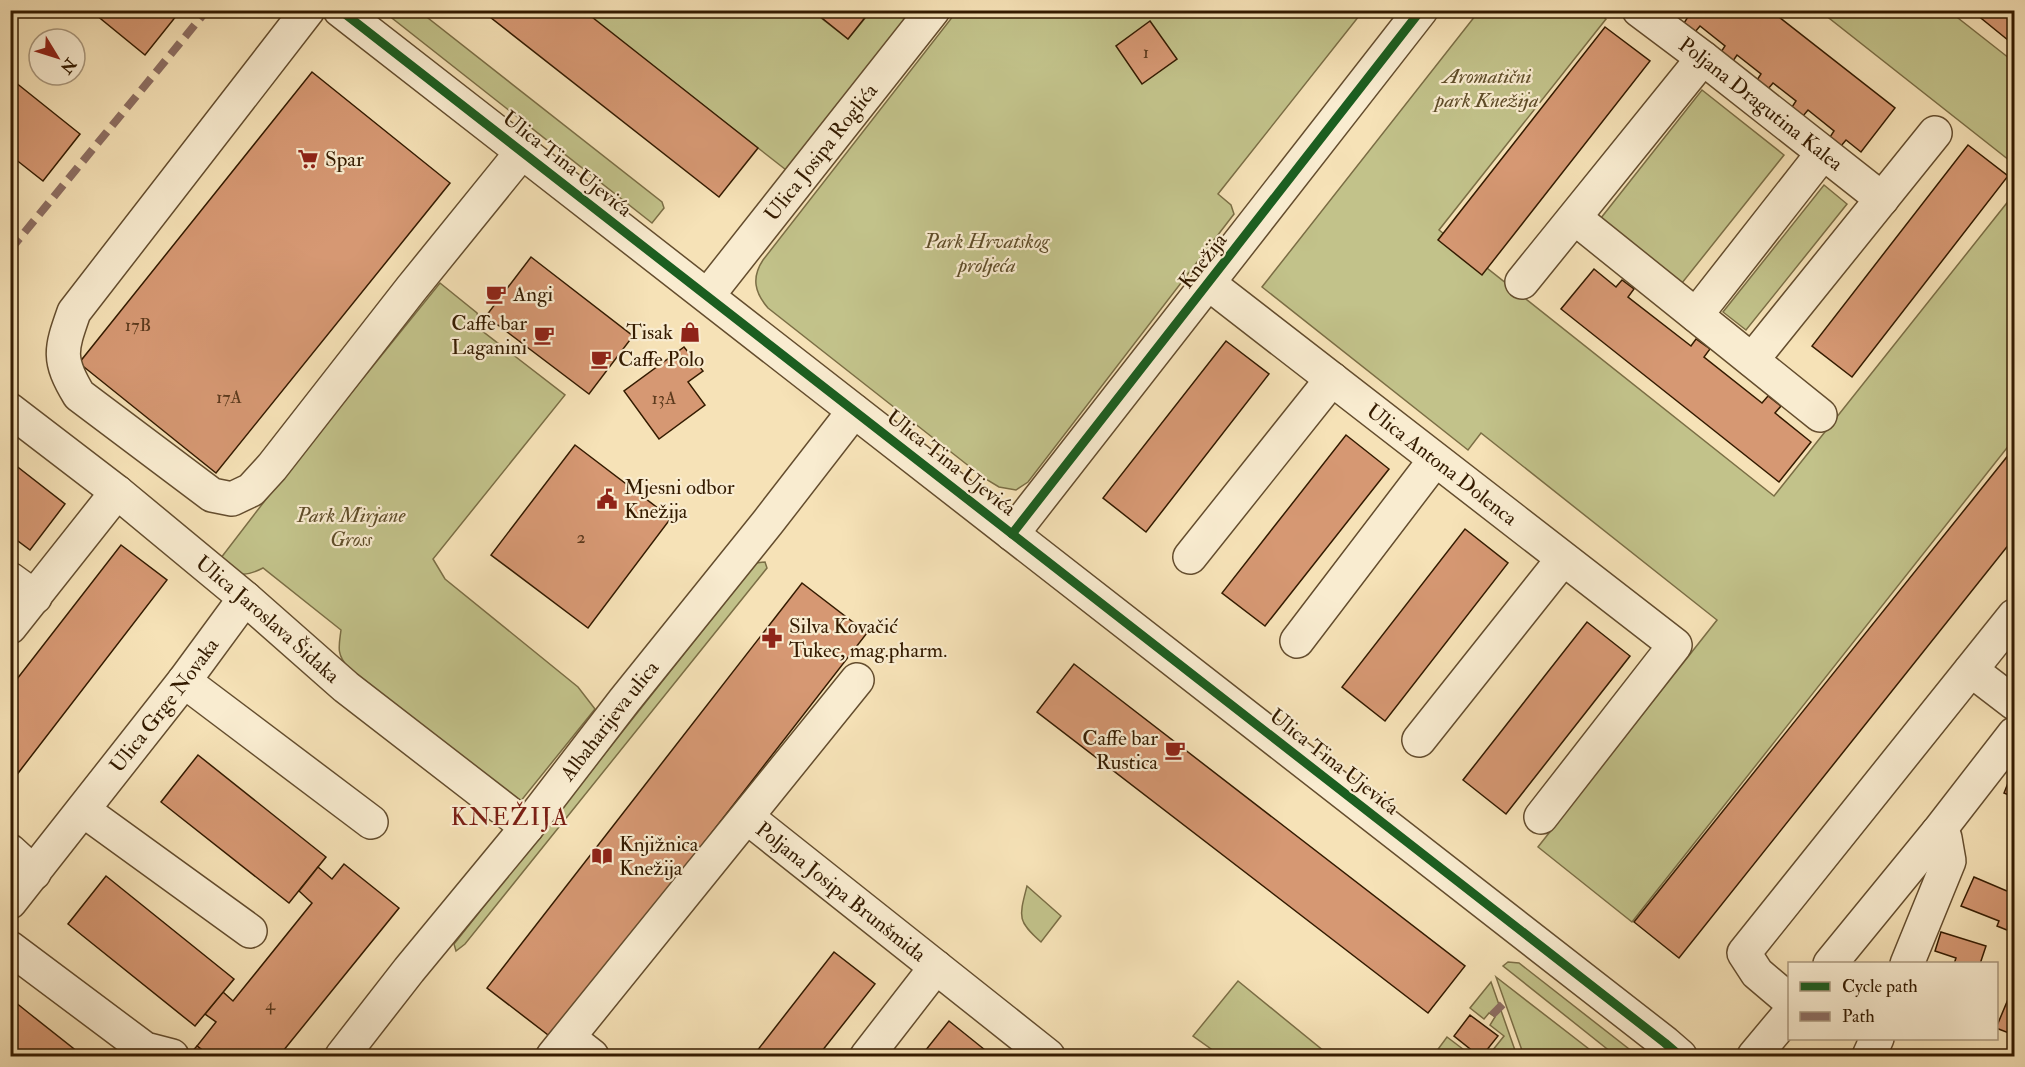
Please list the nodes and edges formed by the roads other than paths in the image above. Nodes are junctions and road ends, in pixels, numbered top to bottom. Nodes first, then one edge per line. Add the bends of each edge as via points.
1 (308, 10) edge
2 (340, 10) edge
3 (933, 10) edge
4 (1421, 10) edge
5 (1639, 10) edge
6 (1703, 58) junction
7 (1935, 133) dead end
8 (522, 152) junction
9 (1823, 153) junction
10 (1882, 200) junction
11 (1575, 218) junction
12 (1522, 282) dead end
13 (1208, 283) junction
14 (708, 295) junction
15 (1696, 315) junction
16 (1752, 360) junction
17 (1332, 379) junction
18 (10, 410) edge
19 (854, 411) junction
20 (1820, 415) dead end
21 (1435, 460) junction
22 (117, 492) junction
23 (1012, 534) junction
24 (1190, 557) dead end
25 (1563, 559) junction
26 (23, 588) edge
27 (245, 598) junction
28 (2014, 616) edge
29 (10, 627) edge
30 (1297, 641) dead end
31 (1971, 670) junction
32 (857, 680) dead end
33 (184, 681) junction
34 (2014, 704) edge
35 (2014, 734) edge
36 (1419, 740) dead end
37 (83, 810) junction
38 (747, 817) junction
39 (1541, 817) dead end
40 (371, 822) dead end
41 (527, 826) junction
42 (1938, 832) junction
43 (10, 850) edge
44 (34, 873) junction
45 (10, 902) edge
46 (250, 931) dead end
47 (10, 948) edge
48 (1831, 962) edge
49 (1907, 962) edge
50 (936, 967) junction
51 (1788, 999) edge
52 (1788, 1015) edge
53 (1876, 1040) edge
54 (571, 1050) edge
55 (172, 1056) edge
56 (342, 1056) edge
57 (867, 1056) edge
58 (1048, 1056) edge
59 (1680, 1056) edge
60 (1754, 1056) edge
61 (1869, 1056) edge

1 - 8 street via 74,312 62,346 72,384 79,394 212,495 232,499 251,490 272,467
2 - 8 street, Ulica Tina Ujevića
3 - 14 street, Ulica Josipa Roglića
4 - 13 street, Knežija
5 - 6 street, Poljana Dragutina Kalea
6 - 9 street, Poljana Dragutina Kalea
6 - 11 street
7 - 10 street
8 - 14 street, Ulica Tina Ujevića
9 - 10 street, Poljana Dragutina Kalea
9 - 15 street
10 - 16 street
11 - 12 street
11 - 15 street
13 - 17 street, Ulica Antona Dolenca
13 - 23 street, Knežija
14 - 19 street, Ulica Tina Ujevića
15 - 16 street
16 - 20 street
17 - 21 street, Ulica Antona Dolenca
17 - 24 street
18 - 22 street, Ulica Jaroslava Šidaka
19 - 23 street, Ulica Tina Ujevića
19 - 41 street, Albaharijeva ulica
21 - 25 street, Ulica Antona Dolenca
21 - 30 street
22 - 26 street
22 - 27 street, Ulica Jaroslava Šidaka
23 - 59 street, Ulica Tina Ujevića
25 - 36 street
25 - 39 street, Ulica Antona Dolenca via 1674,645
26 - 29 street
27 - 33 street, Ulica Grge Novaka
27 - 41 street, Ulica Jaroslava Šidaka via 346,687
28 - 31 street
31 - 34 street
31 - 51 street via 1744,953 1757,974
32 - 38 street, Poljana Josipa Brunšmida
33 - 37 street, Ulica Grge Novaka
33 - 40 street
35 - 42 street
37 - 44 street, Ulica Grge Novaka
37 - 46 street
38 - 50 street, Poljana Josipa Brunšmida
38 - 54 street, Poljana Josipa Brunšmida
41 - 56 street, Albaharijeva ulica
42 - 48 street
42 - 49 street via 1945,838 1948,861
43 - 44 street
44 - 45 street, Ulica Grge Novaka
47 - 55 street via 145,1049
50 - 57 street, Poljana Josipa Brunšmida
50 - 58 street, Poljana Josipa Brunšmida
52 - 60 street
53 - 61 street

